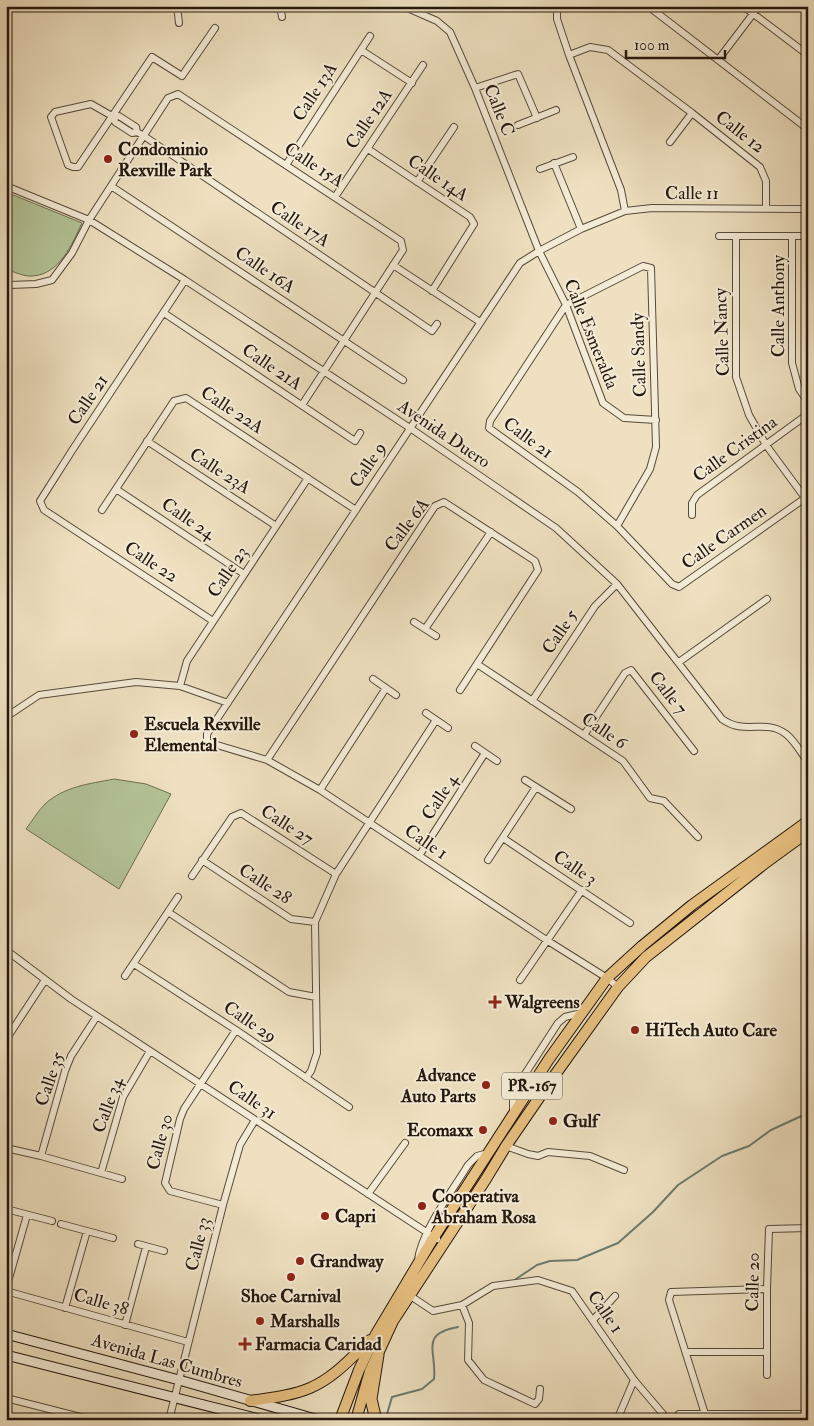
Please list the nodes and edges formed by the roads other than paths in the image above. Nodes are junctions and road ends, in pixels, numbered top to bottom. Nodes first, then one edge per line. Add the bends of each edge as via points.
1 (177, 6) edge
2 (280, 6) edge
3 (403, 6) edge
4 (557, 6) edge
5 (648, 6) edge
6 (743, 6) edge
7 (759, 6) edge
8 (417, 9) edge
9 (753, 14) junction
10 (282, 17) dead end
11 (179, 22) dead end
12 (214, 28) dead end
13 (370, 36) dead end
14 (361, 50) junction
15 (808, 54) edge
16 (569, 56) junction
17 (718, 60) junction
18 (423, 65) dead end
19 (412, 83) junction
20 (475, 88) junction
21 (556, 110) dead end
22 (692, 113) junction
23 (113, 117) junction
24 (537, 118) junction
25 (518, 126) dead end
26 (454, 127) dead end
27 (808, 129) edge
28 (144, 136) junction
29 (670, 142) dead end
30 (368, 149) junction
31 (573, 157) dead end
32 (554, 163) junction
33 (286, 165) junction
34 (540, 169) dead end
35 (418, 182) junction
36 (6, 186) edge
37 (111, 186) junction
38 (336, 197) junction
39 (766, 208) junction
40 (808, 209) edge
41 (625, 210) junction
42 (89, 220) junction
43 (580, 229) junction
44 (720, 236) dead end
45 (736, 236) junction
46 (792, 236) junction
47 (808, 236) edge
48 (539, 250) junction
49 (393, 265) junction
50 (185, 280) junction
51 (10, 285) dead end
52 (432, 291) junction
53 (375, 293) junction
54 (566, 305) junction
55 (164, 313) junction
56 (480, 322) junction
57 (437, 324) dead end
58 (344, 340) junction
59 (324, 372) junction
60 (403, 380) dead end
61 (808, 402) edge
62 (302, 405) junction
63 (808, 414) edge
64 (656, 420) junction
65 (410, 428) junction
66 (360, 433) dead end
67 (147, 441) junction
68 (766, 445) junction
69 (308, 478) junction
70 (116, 489) junction
71 (807, 499) edge
72 (102, 510) dead end
73 (356, 510) junction
74 (692, 515) dead end
75 (276, 526) junction
76 (617, 526) junction
77 (72, 528) joint
78 (491, 532) junction
79 (244, 574) junction
80 (617, 584) junction
81 (767, 599) dead end
82 (213, 622) junction
83 (414, 622) dead end
84 (425, 629) junction
85 (436, 636) dead end
86 (679, 662) junction
87 (477, 664) junction
88 (373, 679) dead end
89 (180, 686) junction
90 (386, 688) junction
91 (460, 690) dead end
92 (396, 695) dead end
93 (532, 701) junction
94 (228, 703) junction
95 (426, 714) dead end
96 (6, 717) edge
97 (436, 720) junction
98 (448, 728) dead end
99 (584, 735) junction
100 (206, 742) joint
101 (475, 746) dead end
102 (694, 751) dead end
103 (485, 753) junction
104 (267, 760) junction
105 (498, 761) dead end
106 (808, 762) edge
107 (526, 780) dead end
108 (536, 787) junction
109 (320, 790) junction
110 (571, 809) dead end
111 (808, 821) edge
112 (369, 823) junction
113 (808, 832) edge
114 (698, 837) dead end
115 (502, 838) junction
116 (420, 856) junction
117 (202, 860) junction
118 (488, 860) dead end
119 (336, 874) junction
120 (192, 876) dead end
121 (582, 890) junction
122 (178, 897) dead end
123 (168, 912) junction
124 (315, 922) junction
125 (630, 923) dead end
126 (548, 941) junction
127 (6, 950) edge
128 (134, 964) junction
129 (125, 976) dead end
130 (607, 978) junction
131 (45, 980) junction
132 (520, 980) dead end
133 (618, 987) junction
134 (316, 997) junction
135 (97, 1016) junction
136 (236, 1030) junction
137 (6, 1044) edge
138 (150, 1051) junction
139 (306, 1078) junction
140 (201, 1084) junction
141 (349, 1107) dead end
142 (255, 1120) junction
143 (405, 1143) dead end
144 (506, 1146) junction
145 (6, 1148) edge
146 (41, 1156) junction
147 (624, 1170) dead end
148 (101, 1173) junction
149 (122, 1179) dead end
150 (368, 1194) junction
151 (223, 1205) junction
152 (6, 1209) edge
153 (27, 1215) junction
154 (52, 1222) dead end
155 (61, 1224) dead end
156 (808, 1228) edge
157 (87, 1231) junction
158 (430, 1234) junction
159 (113, 1238) dead end
160 (443, 1243) junction
161 (138, 1244) dead end
162 (146, 1247) junction
163 (164, 1251) dead end
164 (767, 1289) junction
165 (6, 1290) edge
166 (409, 1295) junction
167 (615, 1296) dead end
168 (462, 1305) junction
169 (65, 1308) junction
170 (593, 1320) junction
171 (125, 1325) junction
172 (6, 1334) edge
173 (376, 1334) junction
174 (188, 1342) junction
175 (686, 1352) junction
176 (767, 1352) junction
177 (6, 1354) edge
178 (378, 1355) junction
179 (767, 1375) dead end
180 (179, 1380) junction
181 (634, 1380) junction
182 (540, 1389) dead end
183 (175, 1397) junction
184 (6, 1398) edge
185 (250, 1401) junction
186 (679, 1414) dead end
187 (705, 1414) junction
188 (808, 1414) edge
189 (92, 1420) edge
190 (169, 1420) edge
191 (263, 1420) edge
192 (319, 1420) edge
193 (340, 1420) edge
194 (356, 1420) edge
195 (376, 1420) edge
196 (616, 1420) edge
197 (661, 1420) edge

1 - 11 street
2 - 10 street
3 - 8 street, Calle C
4 - 16 street via 557,20
5 - 17 street
6 - 9 street
7 - 9 street
8 - 20 street, Calle C via 450,32
9 - 15 street
9 - 17 street
12 - 23 street via 182,76 152,57
13 - 14 street, Calle 13A
14 - 19 street, Calle 12A
14 - 33 street, Calle 13A
16 - 22 street, Calle 12 via 590,47 608,50
16 - 41 street via 621,190
17 - 27 street
18 - 19 street, Calle 12A
19 - 30 street, Calle 12A
20 - 24 street via 518,74
20 - 48 street, Calle C
21 - 24 street
22 - 29 street, Calle 12
22 - 39 street, Calle 12 via 760,167 766,181
23 - 23 street via 91,104 55,112 51,117 68,165 78,167
23 - 28 street, Calle 17A via 119,116
24 - 25 street
26 - 35 street
28 - 33 street, Calle 15A via 168,98 178,94
28 - 37 street, Calle 15A
28 - 53 street, Calle 17A
30 - 35 street, Calle 14A
30 - 38 street, Calle 12A
31 - 32 street
32 - 34 street
32 - 43 street
33 - 38 street, Calle 15A
35 - 52 street, Calle 14A via 470,217 474,224
36 - 42 street, Avenida Duero
37 - 42 street, Calle 15A
37 - 58 street, Calle 16A
38 - 49 street, Calle 15A via 401,241 403,250
39 - 40 street, Calle 11
39 - 41 street, Calle 11
41 - 43 street, Calle 11
42 - 50 street, Avenida Duero
42 - 51 street, Calle 15A via 72,253 52,280
43 - 48 street, Calle 9
44 - 45 street
45 - 46 street
45 - 68 street, Calle Nancy via 736,377 748,416
46 - 47 street
46 - 61 street, Calle Anthony via 792,363 799,389
48 - 54 street, Calle Esmeralda
48 - 56 street, Calle 9 via 520,263
49 - 52 street
49 - 53 street, Calle 15A
50 - 55 street, Calle 21
50 - 59 street, Avenida Duero
52 - 56 street
53 - 57 street, Calle 17A via 432,332
53 - 58 street, Calle 15A
54 - 64 street, Calle Esmeralda via 603,403 624,418
54 - 64 street, Calle Sandy via 643,266 651,268
54 - 76 street, Calle 21 via 490,421 489,428 578,492
55 - 62 street, Calle 21A
55 - 77 street, Calle 21 via 40,501 44,510
56 - 65 street, Calle 9
58 - 59 street, Calle 15A
58 - 60 street, Calle 16A
59 - 62 street, Calle 15A
59 - 65 street, Avenida Duero
62 - 66 street, Calle 21A via 355,441
63 - 68 street, Calle Cristina
64 - 76 street, Calle Sandy via 656,447 650,469
65 - 73 street, Calle 9
65 - 80 street, Avenida Duero via 556,528
67 - 69 street, Calle 22A via 174,401 186,398
67 - 70 street, Calle 22A
67 - 75 street, Calle 23A
68 - 71 street, Calle Nancy
68 - 74 street, Calle Cristina via 697,495 692,503
69 - 73 street, Calle 22A
69 - 75 street, Calle 23
70 - 72 street, Calle 22A
70 - 79 street, Calle 24
71 - 76 street, Calle Carmen via 679,587 672,584
73 - 94 street, Calle 9
75 - 79 street, Calle 23
77 - 82 street, Calle 22
78 - 84 street
78 - 87 street, Calle 6A via 535,561 538,570
78 - 104 street, Calle 6A via 444,502 435,506
79 - 82 street, Calle 23
80 - 86 street, Avenida Duero
80 - 93 street, Calle 5 via 595,606
81 - 86 street
82 - 89 street, Calle 23 via 187,661
83 - 84 street
84 - 85 street
86 - 106 street, Avenida Duero via 722,720 737,727 777,729 790,738
87 - 91 street, Calle 6A
87 - 93 street, Calle 6
88 - 90 street
89 - 94 street
89 - 96 street via 136,682 39,695
90 - 92 street
90 - 109 street
93 - 99 street, Calle 6
94 - 100 street, Calle 9 via 207,734
95 - 97 street
97 - 98 street
97 - 112 street
99 - 102 street, Calle 7 via 625,673 631,670
99 - 114 street, Calle 6 via 622,761 650,798 664,801
100 - 104 street, Calle 1
101 - 103 street
103 - 105 street
103 - 116 street, Calle 4
104 - 109 street, Calle 1
107 - 108 street
108 - 110 street
108 - 115 street
109 - 112 street, Calle 1
111 - 130 main road, PR-167 via 692,905
112 - 116 street, Calle 1
112 - 119 street
113 - 133 main road, PR-167 via 646,957
115 - 118 street
115 - 121 street, Calle 3
116 - 126 street, Calle 1
117 - 119 street, Calle 27 via 232,817 241,813
117 - 120 street, Calle 27
117 - 124 street, Calle 28 via 291,918
119 - 124 street
121 - 125 street, Calle 3
121 - 126 street
122 - 123 street
123 - 128 street
123 - 134 street via 289,992
124 - 134 street
126 - 130 street, Calle 1
126 - 132 street
127 - 131 street, Calle 31
128 - 129 street
128 - 136 street, Calle 29
130 - 133 street, Calle 1
130 - 158 main road, PR-167
131 - 135 street, Calle 31
131 - 137 street
133 - 144 main road, PR-167
134 - 139 street via 317,1053
135 - 138 street, Calle 31
135 - 146 street, Calle 35 via 65,1070
136 - 139 street, Calle 29
136 - 140 street, Calle 30
138 - 140 street, Calle 31
138 - 148 street, Calle 34 via 123,1097
139 - 141 street, Calle 29
140 - 142 street, Calle 31
140 - 151 street, Calle 30 via 180,1119 165,1182 170,1191
142 - 150 street, Calle 31
142 - 151 street, Calle 33 via 240,1145
143 - 150 street
144 - 147 street via 538,1156 548,1152 590,1156
144 - 160 main road, PR-167
145 - 146 street
146 - 148 street
148 - 149 street
150 - 158 street, Calle 31
151 - 174 street, Calle 33
152 - 153 street
153 - 154 street
153 - 165 street
155 - 157 street
156 - 164 street, Calle 20 via 769,1229
157 - 159 street
157 - 169 street
158 - 160 street, Calle 31
158 - 173 main road, PR-167 via 417,1266
160 - 166 main road, PR-167
161 - 162 street
162 - 163 street
162 - 171 street
164 - 175 street via 671,1292 669,1300
164 - 176 street, Calle 20
165 - 169 street, Calle 38
166 - 168 street, Calle 1 via 433,1311
166 - 178 main road, PR-167
167 - 170 street
168 - 170 street, Calle 1 via 493,1286 538,1280 572,1291
168 - 182 street via 470,1323 468,1360 484,1380 535,1404
169 - 171 street, Calle 38
170 - 181 street, Calle 1
171 - 174 street, Calle 38
172 - 180 street, Avenida Las Cumbres
173 - 185 main road via 342,1368 311,1388
173 - 193 main road, PR-167
174 - 180 street, Calle 33
175 - 176 street
175 - 187 street
176 - 179 street, Calle 20
177 - 183 street, Avenida Las Cumbres
178 - 194 main road, PR-167 via 370,1370
178 - 195 highway via 371,1399
180 - 183 street, Calle 33
180 - 185 street, Avenida Las Cumbres
181 - 196 street
181 - 197 street, Calle 1 via 663,1414
183 - 190 street, Calle 33
183 - 191 street, Avenida Las Cumbres
184 - 189 street
185 - 192 street, Avenida Las Cumbres
186 - 187 street
187 - 188 street

